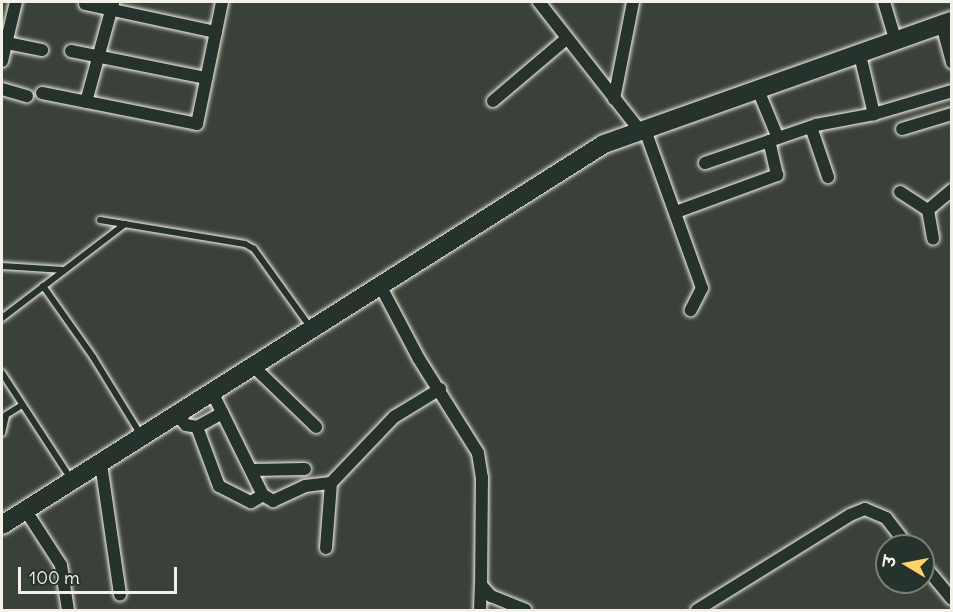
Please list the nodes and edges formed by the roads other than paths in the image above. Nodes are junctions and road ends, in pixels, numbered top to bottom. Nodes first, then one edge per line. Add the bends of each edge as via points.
1 (16, 2) edge
2 (222, 2) edge
3 (633, 2) edge
4 (884, 2) edge
5 (85, 4) dead end
6 (544, 4) edge
7 (112, 6) edge
8 (946, 23) edge
9 (216, 32) junction
10 (566, 39) junction
11 (4, 42) edge
12 (896, 42) junction
13 (42, 50) dead end
14 (72, 51) dead end
15 (860, 55) junction
16 (98, 57) junction
17 (2, 61) edge
18 (951, 63) edge
19 (206, 78) junction
20 (2, 89) edge
21 (758, 90) junction
22 (951, 91) edge
23 (42, 93) dead end
24 (27, 96) dead end
25 (614, 99) junction
26 (493, 101) dead end
27 (86, 102) junction
28 (874, 114) junction
29 (951, 114) edge
30 (811, 127) junction
31 (902, 129) dead end
32 (643, 131) junction
33 (773, 139) junction
34 (705, 163) dead end
35 (828, 177) dead end
36 (951, 190) edge
37 (900, 192) dead end
38 (928, 210) junction
39 (676, 212) junction
40 (100, 220) dead end
41 (125, 224) junction
42 (933, 239) dead end
43 (2, 266) edge
44 (64, 270) junction
45 (43, 286) junction
46 (381, 287) junction
47 (691, 310) dead end
48 (2, 318) edge
49 (314, 331) junction
50 (255, 368) junction
51 (2, 373) edge
52 (440, 389) junction
53 (213, 394) junction
54 (22, 405) junction
55 (2, 408) edge
56 (222, 412) junction
57 (6, 416) junction
58 (178, 416) junction
59 (197, 427) junction
60 (316, 427) dead end
61 (2, 433) edge
62 (142, 438) junction
63 (101, 464) junction
64 (305, 469) dead end
65 (251, 470) junction
66 (73, 482) junction
67 (331, 483) junction
68 (263, 495) junction
69 (26, 511) junction
70 (2, 525) edge
71 (899, 534) edge
72 (326, 548) dead end
73 (935, 579) edge
74 (482, 585) junction
75 (120, 595) dead end
76 (951, 599) edge
77 (68, 610) edge
78 (480, 610) edge
79 (525, 610) edge
80 (697, 610) edge

1 - 11 street
2 - 9 street
3 - 25 street
4 - 12 street
5 - 7 street
6 - 10 street
7 - 9 street
7 - 16 street
8 - 12 main road
8 - 18 street
9 - 19 street
10 - 25 street
10 - 26 street
11 - 13 street
11 - 17 street
12 - 15 main road
14 - 16 street
15 - 21 main road
15 - 28 street
16 - 19 street
16 - 27 street
19 - 27 street via 196,124
20 - 24 street
21 - 32 main road
21 - 33 street
22 - 28 street
23 - 27 street
25 - 32 street
28 - 30 street
29 - 31 street
30 - 33 street
30 - 35 street
32 - 39 street
32 - 46 main road via 604,144 574,160
33 - 34 street
33 - 39 street via 777,175
36 - 38 street
37 - 38 street
38 - 42 street
39 - 47 street via 702,288
40 - 41 lane
41 - 44 lane
41 - 49 lane via 245,244 254,249
43 - 44 lane
44 - 45 lane
45 - 48 lane
45 - 62 lane via 93,357
46 - 49 main road
46 - 52 street via 419,359
49 - 50 main road
50 - 53 main road
50 - 60 street
51 - 54 lane
52 - 67 street via 394,417
52 - 74 street via 481,464
53 - 56 street
53 - 58 main road
54 - 57 lane
54 - 66 lane
55 - 57 lane
56 - 59 street
56 - 65 street
57 - 61 lane
58 - 59 street via 186,425
58 - 62 main road
59 - 68 street via 219,486 251,502
62 - 63 main road
63 - 66 main road
63 - 75 street
64 - 65 street
65 - 68 street
66 - 69 main road
67 - 68 street via 305,486 273,501
67 - 72 street
69 - 70 main road
69 - 77 street via 61,565
71 - 80 street via 886,518 865,509
73 - 76 street
74 - 78 street
74 - 79 street via 491,596

